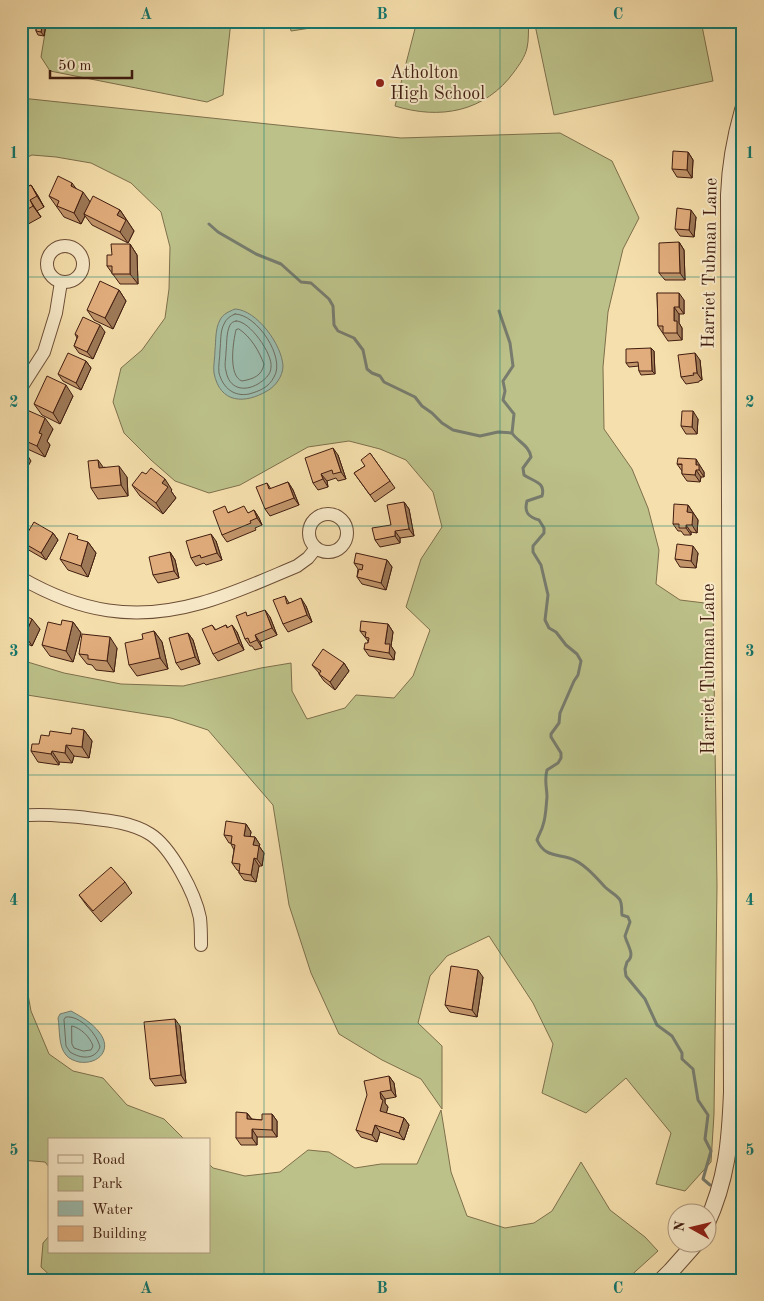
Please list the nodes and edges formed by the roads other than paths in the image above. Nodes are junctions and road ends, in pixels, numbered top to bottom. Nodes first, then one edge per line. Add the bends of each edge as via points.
1 (743, 110) edge
2 (736, 221) edge
3 (61, 282) dead end
4 (736, 341) edge
5 (21, 388) edge
6 (316, 548) dead end
7 (21, 578) edge
8 (21, 816) edge
9 (201, 945) dead end
10 (737, 993) edge
11 (716, 1204) edge
12 (686, 1254) edge
13 (662, 1280) edge

1 - 2 street, Harriet Tubman Lane via 730,174
2 - 4 street, Harriet Tubman Lane
3 - 5 street via 44,352
4 - 10 street, Harriet Tubman Lane
6 - 7 street via 298,566 212,600 166,610 124,612 97,609 61,599
8 - 9 street via 46,814 98,819 124,824 149,834 168,850 195,902 200,918
10 - 11 street, Harriet Tubman Lane via 730,1131 723,1183
12 - 13 street

